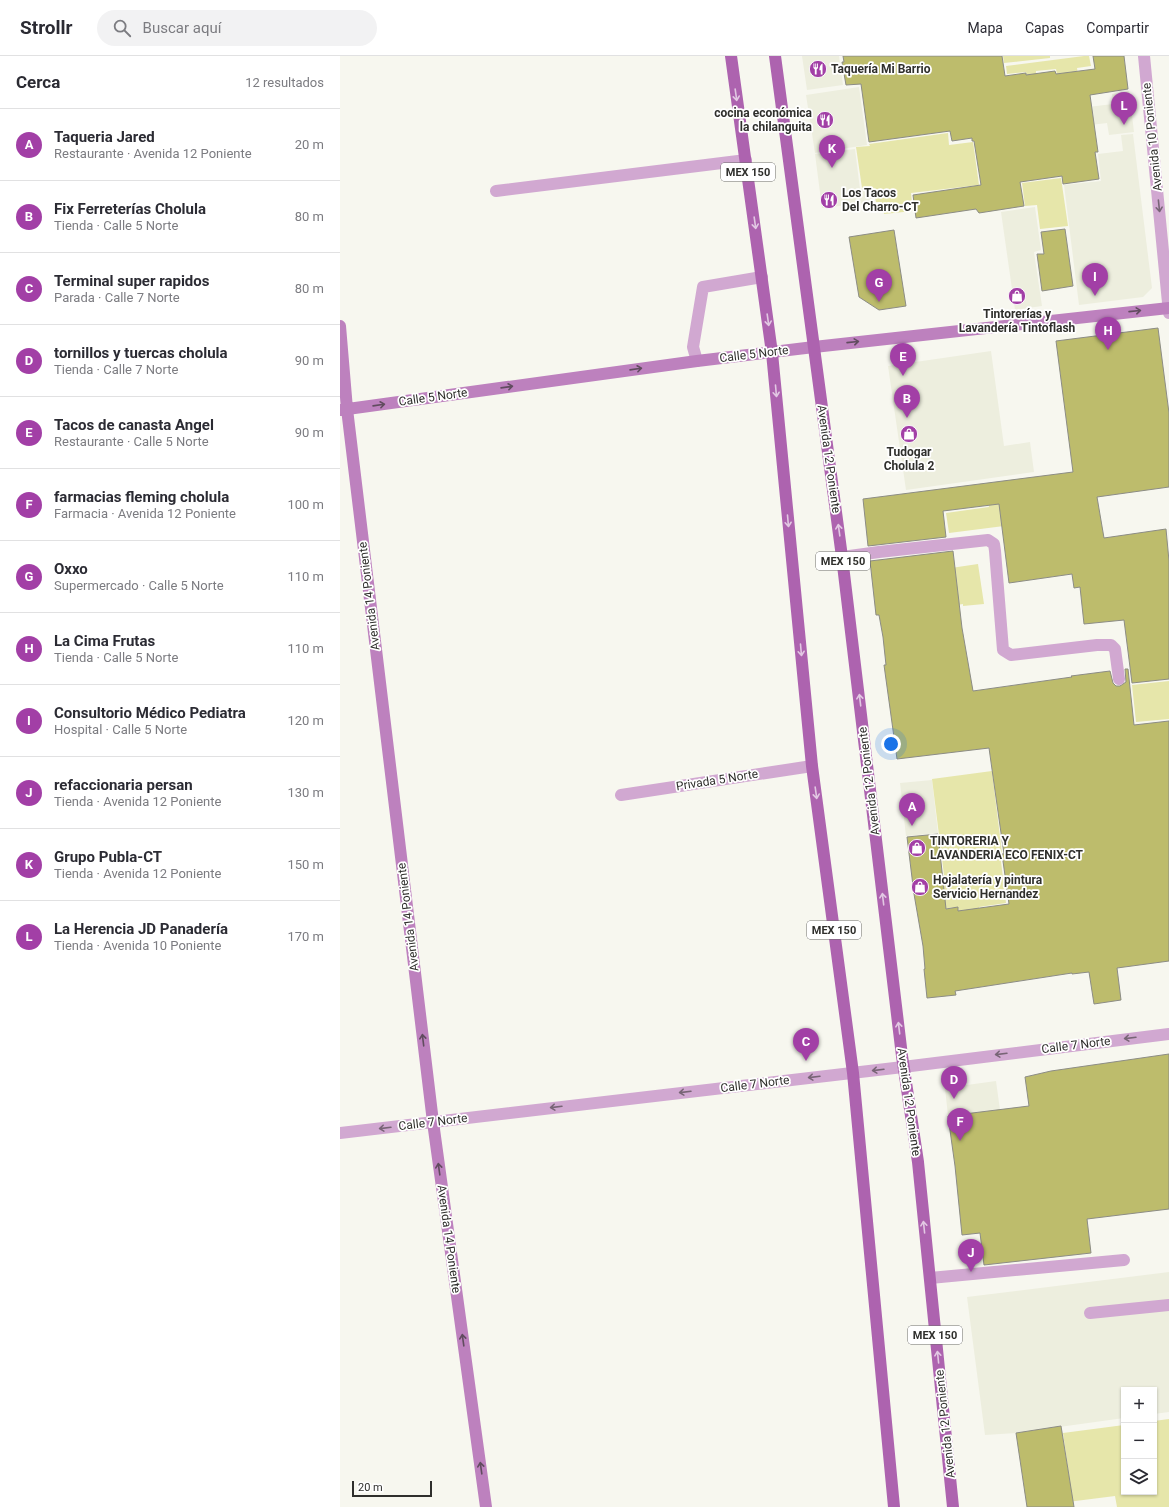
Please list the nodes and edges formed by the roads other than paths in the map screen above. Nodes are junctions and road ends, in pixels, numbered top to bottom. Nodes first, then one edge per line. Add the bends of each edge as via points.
1 (731, 56) edge
2 (775, 56) edge
3 (1144, 56) edge
4 (746, 160) junction
5 (496, 191) dead end
6 (762, 277) junction
7 (1169, 310) edge
8 (340, 326) edge
9 (814, 347) junction
10 (772, 352) junction
11 (697, 361) junction
12 (343, 409) edge
13 (842, 558) junction
14 (1119, 679) dead end
15 (812, 766) junction
16 (621, 795) dead end
17 (1169, 1034) edge
18 (903, 1067) junction
19 (853, 1073) junction
20 (433, 1122) junction
21 (340, 1133) edge
22 (1124, 1260) dead end
23 (930, 1278) junction
24 (1169, 1304) edge
25 (1090, 1313) dead end
26 (486, 1507) edge
27 (894, 1507) edge
28 (953, 1507) edge

1 -> 4 main road, MEX 150
2 - 9 main road, Avenida 12 Poniente / MEX 150
3 -> 7 street, Avenida 10 Poniente
4 - 5 street
4 -> 6 main road, MEX 150
6 -> 10 main road, MEX 150
6 - 11 street via 703,287 693,347
9 -> 7 street, Calle 5 Norte
8 - 12 street, Avenida 14 Poniente
9 - 10 street, Calle 5 Norte
13 -> 9 main road, Avenida 12 Poniente / MEX 150
10 - 11 street, Calle 5 Norte
10 -> 15 main road, MEX 150
12 -> 11 street, Calle 5 Norte
20 -> 12 street, Avenida 14 Poniente
13 - 14 street via 988,540 994,544 995,551 1003,650 1011,655 1111,645 1114,649
18 -> 13 main road, Avenida 12 Poniente / MEX 150
15 - 16 street, Privada 5 Norte
15 -> 19 main road, MEX 150
17 -> 18 street, Calle 7 Norte
18 -> 19 street, Calle 7 Norte
23 -> 18 main road, Avenida 12 Poniente / MEX 150 via 918,1162
19 -> 20 street, Calle 7 Norte
19 - 27 main road, MEX 150
20 -> 21 street, Calle 7 Norte
26 -> 20 street, Avenida 14 Poniente
22 - 23 street
28 -> 23 main road, Avenida 12 Poniente / MEX 150
24 - 25 street

